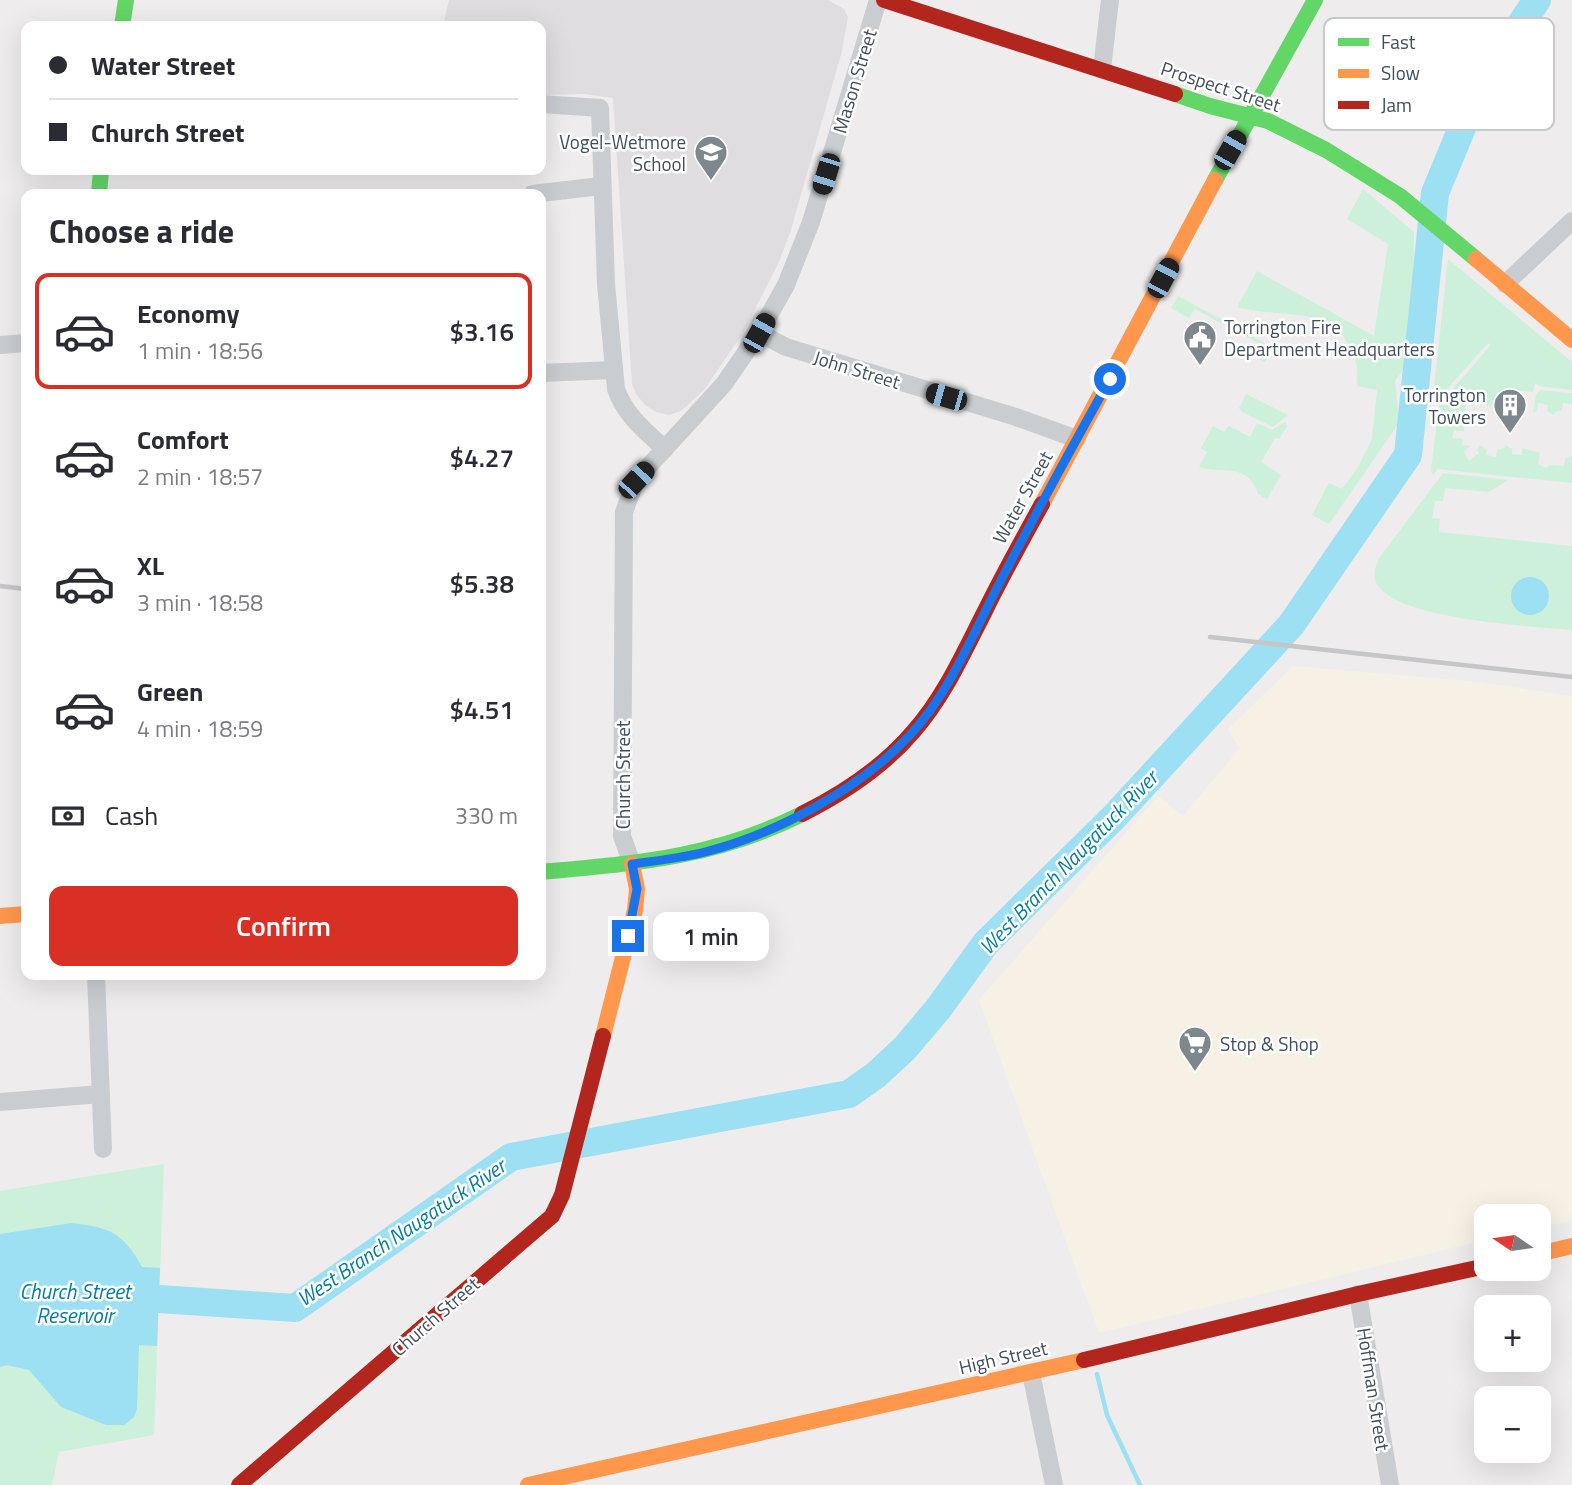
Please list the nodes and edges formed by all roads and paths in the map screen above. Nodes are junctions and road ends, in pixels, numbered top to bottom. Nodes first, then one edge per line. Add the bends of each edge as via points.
1 (125, 0) edge
2 (878, 0) edge
3 (884, 0) edge
4 (1110, 0) edge
5 (1315, 0) edge
6 (123, 21) edge
7 (1102, 69) junction
8 (546, 104) edge
9 (1250, 116) junction
10 (601, 186) junction
11 (546, 192) edge
12 (1572, 221) edge
13 (1505, 284) junction
14 (759, 333) junction
15 (1572, 340) edge
16 (21, 343) edge
17 (0, 345) edge
18 (614, 370) junction
19 (546, 373) edge
20 (1077, 439) junction
21 (665, 449) junction
22 (632, 864) junction
23 (546, 872) edge
24 (21, 914) edge
25 (0, 916) edge
26 (96, 980) edge
27 (101, 1094) junction
28 (0, 1102) edge
29 (103, 1149) dead end
30 (1572, 1246) edge
31 (1551, 1251) edge
32 (1474, 1269) edge
33 (1358, 1294) junction
34 (1031, 1373) junction
35 (239, 1485) edge
36 (528, 1485) edge
37 (1054, 1485) edge
38 (1390, 1485) edge

1 - 6 main road
2 - 14 street, Mason Street via 811,222 786,285
3 - 7 main road, Prospect Street
4 - 7 street
5 - 9 main road, Water Street
7 - 9 main road, Prospect Street
8 - 10 street via 600,108
9 - 13 main road, Prospect Street via 1326,150 1400,196
9 - 20 main road, Water Street
10 - 11 street
10 - 18 street
12 - 13 street
13 - 15 main road, Prospect Street
14 - 20 street, John Street via 786,347
14 - 21 street, Mason Street via 724,384
16 - 17 street
18 - 19 street
18 - 21 street via 621,402
20 - 22 main road, Water Street via 951,679 898,748 817,805 749,837 706,851
21 - 22 street, Church Street via 636,480 624,512 622,836
22 - 23 main road, Water Street
22 - 35 main road, Church Street via 635,910 562,1195 552,1216
24 - 25 main road
26 - 27 street
27 - 28 street
27 - 29 street
30 - 31 main road
32 - 33 main road, High Street
33 - 34 main road, High Street
33 - 38 street, Hoffman Street
34 - 36 main road, High Street
34 - 37 street

